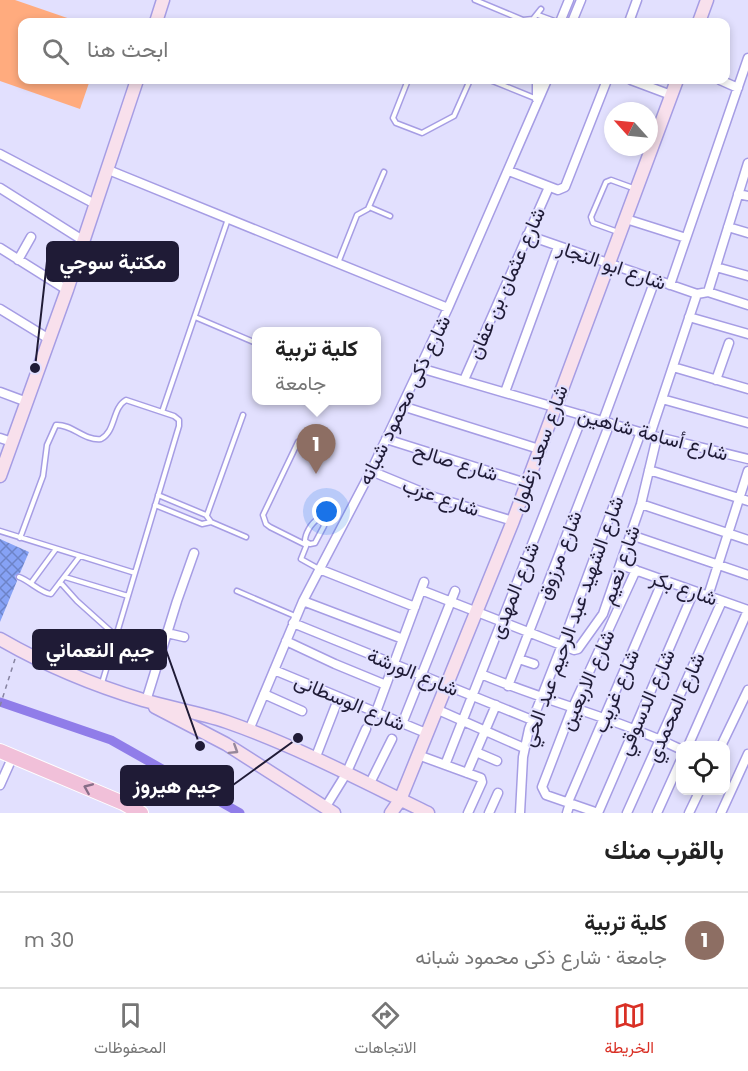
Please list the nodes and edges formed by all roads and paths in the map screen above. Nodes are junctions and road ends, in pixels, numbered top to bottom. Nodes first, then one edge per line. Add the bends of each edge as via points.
1 (164, 0) edge
2 (475, 0) edge
3 (568, 0) edge
4 (581, 0) edge
5 (637, 0) edge
6 (707, 0) edge
7 (541, 9) dead end
8 (538, 15) junction
9 (157, 18) edge
10 (518, 18) edge
11 (534, 18) edge
12 (547, 18) edge
13 (560, 18) edge
14 (574, 18) edge
15 (630, 18) edge
16 (700, 18) edge
17 (748, 58) edge
18 (136, 84) edge
19 (406, 84) edge
20 (468, 84) edge
21 (499, 84) edge
22 (537, 84) edge
23 (545, 84) edge
24 (605, 84) edge
25 (642, 84) edge
26 (675, 84) edge
27 (729, 84) edge
28 (738, 88) junction
29 (671, 95) junction
30 (537, 100) junction
31 (0, 154) edge
32 (748, 163) edge
33 (106, 169) junction
34 (509, 171) junction
35 (384, 172) dead end
36 (549, 187) junction
37 (0, 188) edge
38 (637, 189) junction
39 (738, 194) junction
40 (748, 196) edge
41 (95, 204) junction
42 (369, 207) junction
43 (390, 216) dead end
44 (229, 218) junction
45 (626, 219) junction
46 (728, 227) junction
47 (621, 233) junction
48 (748, 233) edge
49 (527, 236) junction
50 (31, 237) dead end
51 (686, 238) junction
52 (84, 240) junction
53 (558, 247) junction
54 (0, 248) edge
55 (18, 260) junction
56 (338, 263) junction
57 (609, 265) junction
58 (716, 267) junction
59 (748, 276) edge
60 (655, 280) junction
61 (670, 285) junction
62 (67, 290) junction
63 (708, 292) junction
64 (697, 294) junction
65 (748, 305) edge
66 (448, 308) junction
67 (0, 309) edge
68 (195, 317) junction
69 (689, 317) junction
70 (748, 334) edge
71 (49, 339) junction
72 (252, 341) edge
73 (729, 343) dead end
74 (673, 367) junction
75 (420, 368) junction
76 (464, 380) junction
77 (716, 380) junction
78 (748, 389) edge
79 (0, 392) edge
80 (505, 392) junction
81 (662, 399) junction
82 (27, 402) junction
83 (402, 406) junction
84 (554, 407) junction
85 (162, 412) junction
86 (583, 415) junction
87 (243, 416) dead end
88 (606, 422) junction
89 (748, 423) edge
90 (641, 432) junction
91 (653, 436) junction
92 (386, 439) junction
93 (6, 440) edge
94 (297, 442) dead end
95 (539, 449) junction
96 (748, 459) edge
97 (649, 470) junction
98 (371, 471) junction
99 (748, 471) edge
100 (0, 476) edge
101 (526, 483) junction
102 (158, 495) junction
103 (744, 500) edge
104 (640, 504) junction
105 (155, 505) junction
106 (207, 515) junction
107 (513, 521) junction
108 (211, 522) junction
109 (0, 531) edge
110 (728, 533) junction
111 (631, 535) junction
112 (246, 537) dead end
113 (20, 538) junction
114 (748, 540) edge
115 (306, 544) junction
116 (56, 549) junction
117 (194, 553) dead end
118 (80, 556) junction
119 (621, 565) junction
120 (718, 565) junction
121 (319, 569) junction
122 (636, 570) junction
123 (135, 573) junction
124 (748, 575) edge
125 (19, 577) dead end
126 (65, 577) junction
127 (663, 580) junction
128 (60, 582) junction
129 (31, 583) junction
130 (237, 591) dead end
131 (455, 591) dead end
132 (694, 591) junction
133 (128, 596) junction
134 (708, 596) junction
135 (303, 601) junction
136 (722, 601) junction
137 (451, 602) junction
138 (415, 607) junction
139 (748, 610) edge
140 (476, 611) junction
141 (295, 620) junction
142 (502, 622) junction
143 (529, 632) junction
144 (167, 633) junction
145 (116, 636) junction
146 (184, 638) dead end
147 (0, 639) edge
148 (403, 639) junction
149 (286, 641) junction
150 (562, 645) junction
151 (16, 656) dead end
152 (519, 659) junction
153 (394, 664) junction
154 (534, 664) dead end
155 (274, 670) junction
156 (422, 675) junction
157 (481, 675) junction
158 (386, 685) junction
159 (446, 685) junction
160 (101, 686) junction
161 (508, 686) junction
162 (748, 690) edge
163 (264, 694) junction
164 (472, 696) junction
165 (339, 697) junction
166 (541, 698) junction
167 (146, 701) junction
168 (496, 705) junction
169 (0, 706) edge
170 (572, 709) junction
171 (436, 710) junction
172 (302, 711) dead end
173 (376, 712) junction
174 (604, 718) junction
175 (532, 720) junction
176 (462, 721) junction
177 (402, 724) junction
178 (366, 729) dead end
179 (636, 729) junction
180 (249, 730) junction
181 (485, 731) junction
182 (426, 733) junction
183 (392, 739) dead end
184 (661, 740) junction
185 (690, 741) edge
186 (724, 741) edge
187 (676, 747) edge
188 (524, 748) junction
189 (476, 752) junction
190 (7, 754) edge
191 (748, 754) edge
192 (418, 755) junction
193 (315, 759) junction
194 (497, 761) dead end
195 (445, 765) junction
196 (467, 773) junction
197 (676, 773) edge
198 (346, 774) junction
199 (369, 785) junction
200 (0, 786) edge
201 (498, 793) dead end
202 (698, 795) edge
203 (400, 800) junction
204 (569, 803) junction
205 (330, 811) edge
206 (586, 811) edge
207 (141, 813) edge
208 (391, 813) edge
209 (428, 813) edge
210 (468, 813) edge
211 (489, 813) edge
212 (520, 813) edge
213 (567, 813) edge
214 (598, 813) edge
215 (627, 813) edge
216 (657, 813) edge
217 (689, 813) edge
218 (721, 813) edge

1 - 9 street
2 - 10 lane
3 - 13 street
4 - 14 street
5 - 15 street
6 - 16 street
7 - 8 lane
8 - 11 lane
8 - 12 lane
17 - 28 street
18 - 33 street
19 - 20 lane via 393,118 396,123 422,133 454,116
21 - 30 lane
22 - 30 street, شارع ذكى محمود شبانه
23 - 30 street, شارع ذكى محمود شبانه
24 - 36 street via 565,187
25 - 29 street
26 - 29 street, شارع سعد زغلول
27 - 28 street
28 - 51 street
29 - 38 street, شارع سعد زغلول
30 - 34 street, شارع ذكى محمود شبانه
31 - 41 street
32 - 39 street
33 - 41 street
33 - 44 street
34 - 36 street
34 - 66 street, شارع ذكى محمود شبانه
35 - 42 lane
36 - 49 street, شارع عثمان بن عفان
37 - 52 street
38 - 45 street, شارع سعد زغلول
38 - 47 lane via 608,180 591,217 593,223
39 - 40 street
39 - 46 street
41 - 52 street
42 - 43 lane
42 - 56 lane via 357,215
44 - 56 street
44 - 68 lane
45 - 47 street, شارع سعد زغلول
45 - 51 street
46 - 48 street
46 - 58 street
47 - 57 street, شارع سعد زغلول
49 - 53 street, شارع ابو النجار
49 - 76 street, شارع عثمان بن عفان
50 - 55 street
51 - 61 street
52 - 62 street
53 - 57 street, شارع ابو النجار
53 - 80 street
54 - 55 street
55 - 62 street
56 - 66 street
57 - 60 street, شارع ابو النجار
57 - 84 street, شارع سعد زغلول
58 - 59 street
58 - 63 street
60 - 61 street, شارع ابو النجار
60 - 88 street, شارع مرزوق
61 - 64 street, شارع ابو النجار
62 - 71 street
63 - 64 street
63 - 65 street
64 - 69 street
66 - 75 street, شارع ذكى محمود شبانه
67 - 71 street
68 - 72 lane
68 - 85 lane
69 - 70 street
69 - 74 street
71 - 82 street
73 - 77 street
74 - 77 street
74 - 81 street
75 - 76 street, شارع أسامة شاهين
75 - 83 street, شارع ذكى محمود شبانه
76 - 80 street, شارع أسامة شاهين
77 - 78 street
79 - 82 street
80 - 84 street, شارع أسامة شاهين
81 - 89 street
81 - 91 street
82 - 93 street
83 - 92 street, شارع ذكى محمود شبانه
83 - 95 street
84 - 86 street, شارع أسامة شاهين
84 - 95 street, شارع سعد زغلول
85 - 102 lane via 177,417 180,423
85 - 113 lane via 126,400 106,436 95,440 56,424 47,445 43,476
86 - 88 street, شارع أسامة شاهين
86 - 142 street, شارع المهدى
87 - 106 lane
88 - 90 street, شارع أسامة شاهين
88 - 143 street, شارع مرزوق
90 - 91 street, شارع أسامة شاهين
90 - 150 street, شارع الشهيد عبد الرحيم عبد الحي
91 - 96 street, شارع أسامة شاهين
91 - 97 street, شارع نعيم
92 - 98 street, شارع ذكى محمود شبانه
92 - 101 street, شارع صالح
93 - 100 street
94 - 115 lane via 263,515 270,527
95 - 101 street, شارع سعد زغلول
97 - 103 street
97 - 104 street, شارع نعيم
98 - 107 street, شارع عزب via 427,495
98 - 121 street, شارع ذكى محمود شبانه
99 - 103 street
101 - 107 street, شارع سعد زغلول
102 - 105 lane
102 - 106 lane
103 - 110 street
104 - 110 street
104 - 111 street, شارع نعيم
105 - 108 lane via 202,524
105 - 123 lane
106 - 108 lane
107 - 140 street, شارع سعد زغلول
108 - 112 lane
109 - 113 lane
110 - 114 street
110 - 120 street
111 - 119 street, شارع نعيم
111 - 120 street
113 - 116 lane
115 - 115 lane via 316,541 324,526 320,520 315,520 306,535
115 - 121 lane via 301,559
116 - 118 lane
116 - 129 lane
117 - 144 street
118 - 123 lane
118 - 126 lane
119 - 122 street, شارع بكر
119 - 150 street, شارع نعيم via 597,625 578,649
120 - 124 street
120 - 134 street
121 - 135 street, شارع ذكى محمود شبانه
121 - 138 street
122 - 127 street, شارع بكر
122 - 170 street, شارع الاربعين
123 - 133 lane
125 - 129 lane
126 - 128 lane
126 - 133 lane
127 - 132 street, شارع بكر
127 - 174 street, شارع غريب
128 - 129 lane via 49,594
128 - 145 lane via 76,602
130 - 141 lane
131 - 137 street
132 - 134 street, شارع بكر
132 - 179 street, شارع الدسوقي
133 - 145 lane
134 - 136 street, شارع بكر
135 - 141 street, شارع ذكى محمود شبانه
135 - 148 street
136 - 139 street, شارع بكر
136 - 184 street, شارع المحمدي
137 - 138 street via 423,586
137 - 140 street
137 - 156 street
138 - 148 street
139 - 185 street
140 - 142 street
140 - 159 street, شارع سعد زغلول
141 - 149 street, شارع ذكى محمود شبانه
141 - 153 street, شارع الورشة
142 - 143 street
142 - 157 street, شارع المهدى
143 - 150 street
143 - 152 street, شارع مرزوق
144 - 146 street
144 - 167 street
145 - 160 lane
147 - 160 street
148 - 153 street
149 - 155 street, شارع ذكى محمود شبانه
149 - 158 street
150 - 166 street, شارع الشهيد عبد الرحيم عبد الحي
151 - 169 path
152 - 154 street
152 - 161 street, شارع مرزوق
153 - 156 street, شارع الورشة
153 - 158 street
155 - 163 street, شارع ذكى محمود شبانه
155 - 165 street, شارع الوسطانى
156 - 159 street, شارع الورشة
156 - 177 street
157 - 161 street
157 - 164 street, شارع المهدى
158 - 173 street
159 - 164 street, شارع الورشة
159 - 171 street, شارع سعد زغلول
160 - 167 street
161 - 166 street
162 - 186 street
163 - 172 street
163 - 180 street, شارع ذكى محمود شبانه
164 - 168 street, شارع الورشة
164 - 176 street, شارع المهدى
165 - 173 street, شارع الوسطانى
165 - 193 street
166 - 170 street
166 - 175 street, شارع الشهيد عبد الرحيم عبد الحي
167 - 180 street
167 -> 205 street via 226,744
168 - 175 street, شارع الورشة
168 - 181 street
170 - 174 street
170 - 204 street, شارع الاربعين via 543,784 546,795
171 - 176 street
171 - 182 street, شارع سعد زغلول
173 - 177 street, شارع الوسطانى
174 - 179 street
174 - 204 street, شارع غريب
175 - 188 street, شارع الشهيد عبد الرحيم عبد الحي
176 - 181 street
176 - 195 street, شارع المهدى
177 - 182 street, شارع الوسطانى
178 - 198 street
179 - 184 street
179 - 214 street, شارع الدسوقي
180 - 193 street
181 - 188 street
181 - 189 street
182 - 192 street, شارع سعد زغلول
183 - 199 street
184 - 187 street
184 - 215 street, شارع المحمدي
188 - 212 street, شارع الشهيد عبد الرحيم عبد الحي
189 - 194 street
189 - 196 street
190 - 200 street
207 -> 190 main road
191 - 218 street
192 - 195 street
192 - 203 street, شارع سعد زغلول
193 - 198 street
195 - 196 street
196 - 210 street via 482,779
197 - 216 street
198 - 199 street
198 - 205 street
199 - 203 street
201 - 211 street
202 - 217 street
203 - 208 street, شارع سعد زغلول
203 - 209 street
204 - 206 street
204 - 213 street, شارع غريب
206 - 214 street

